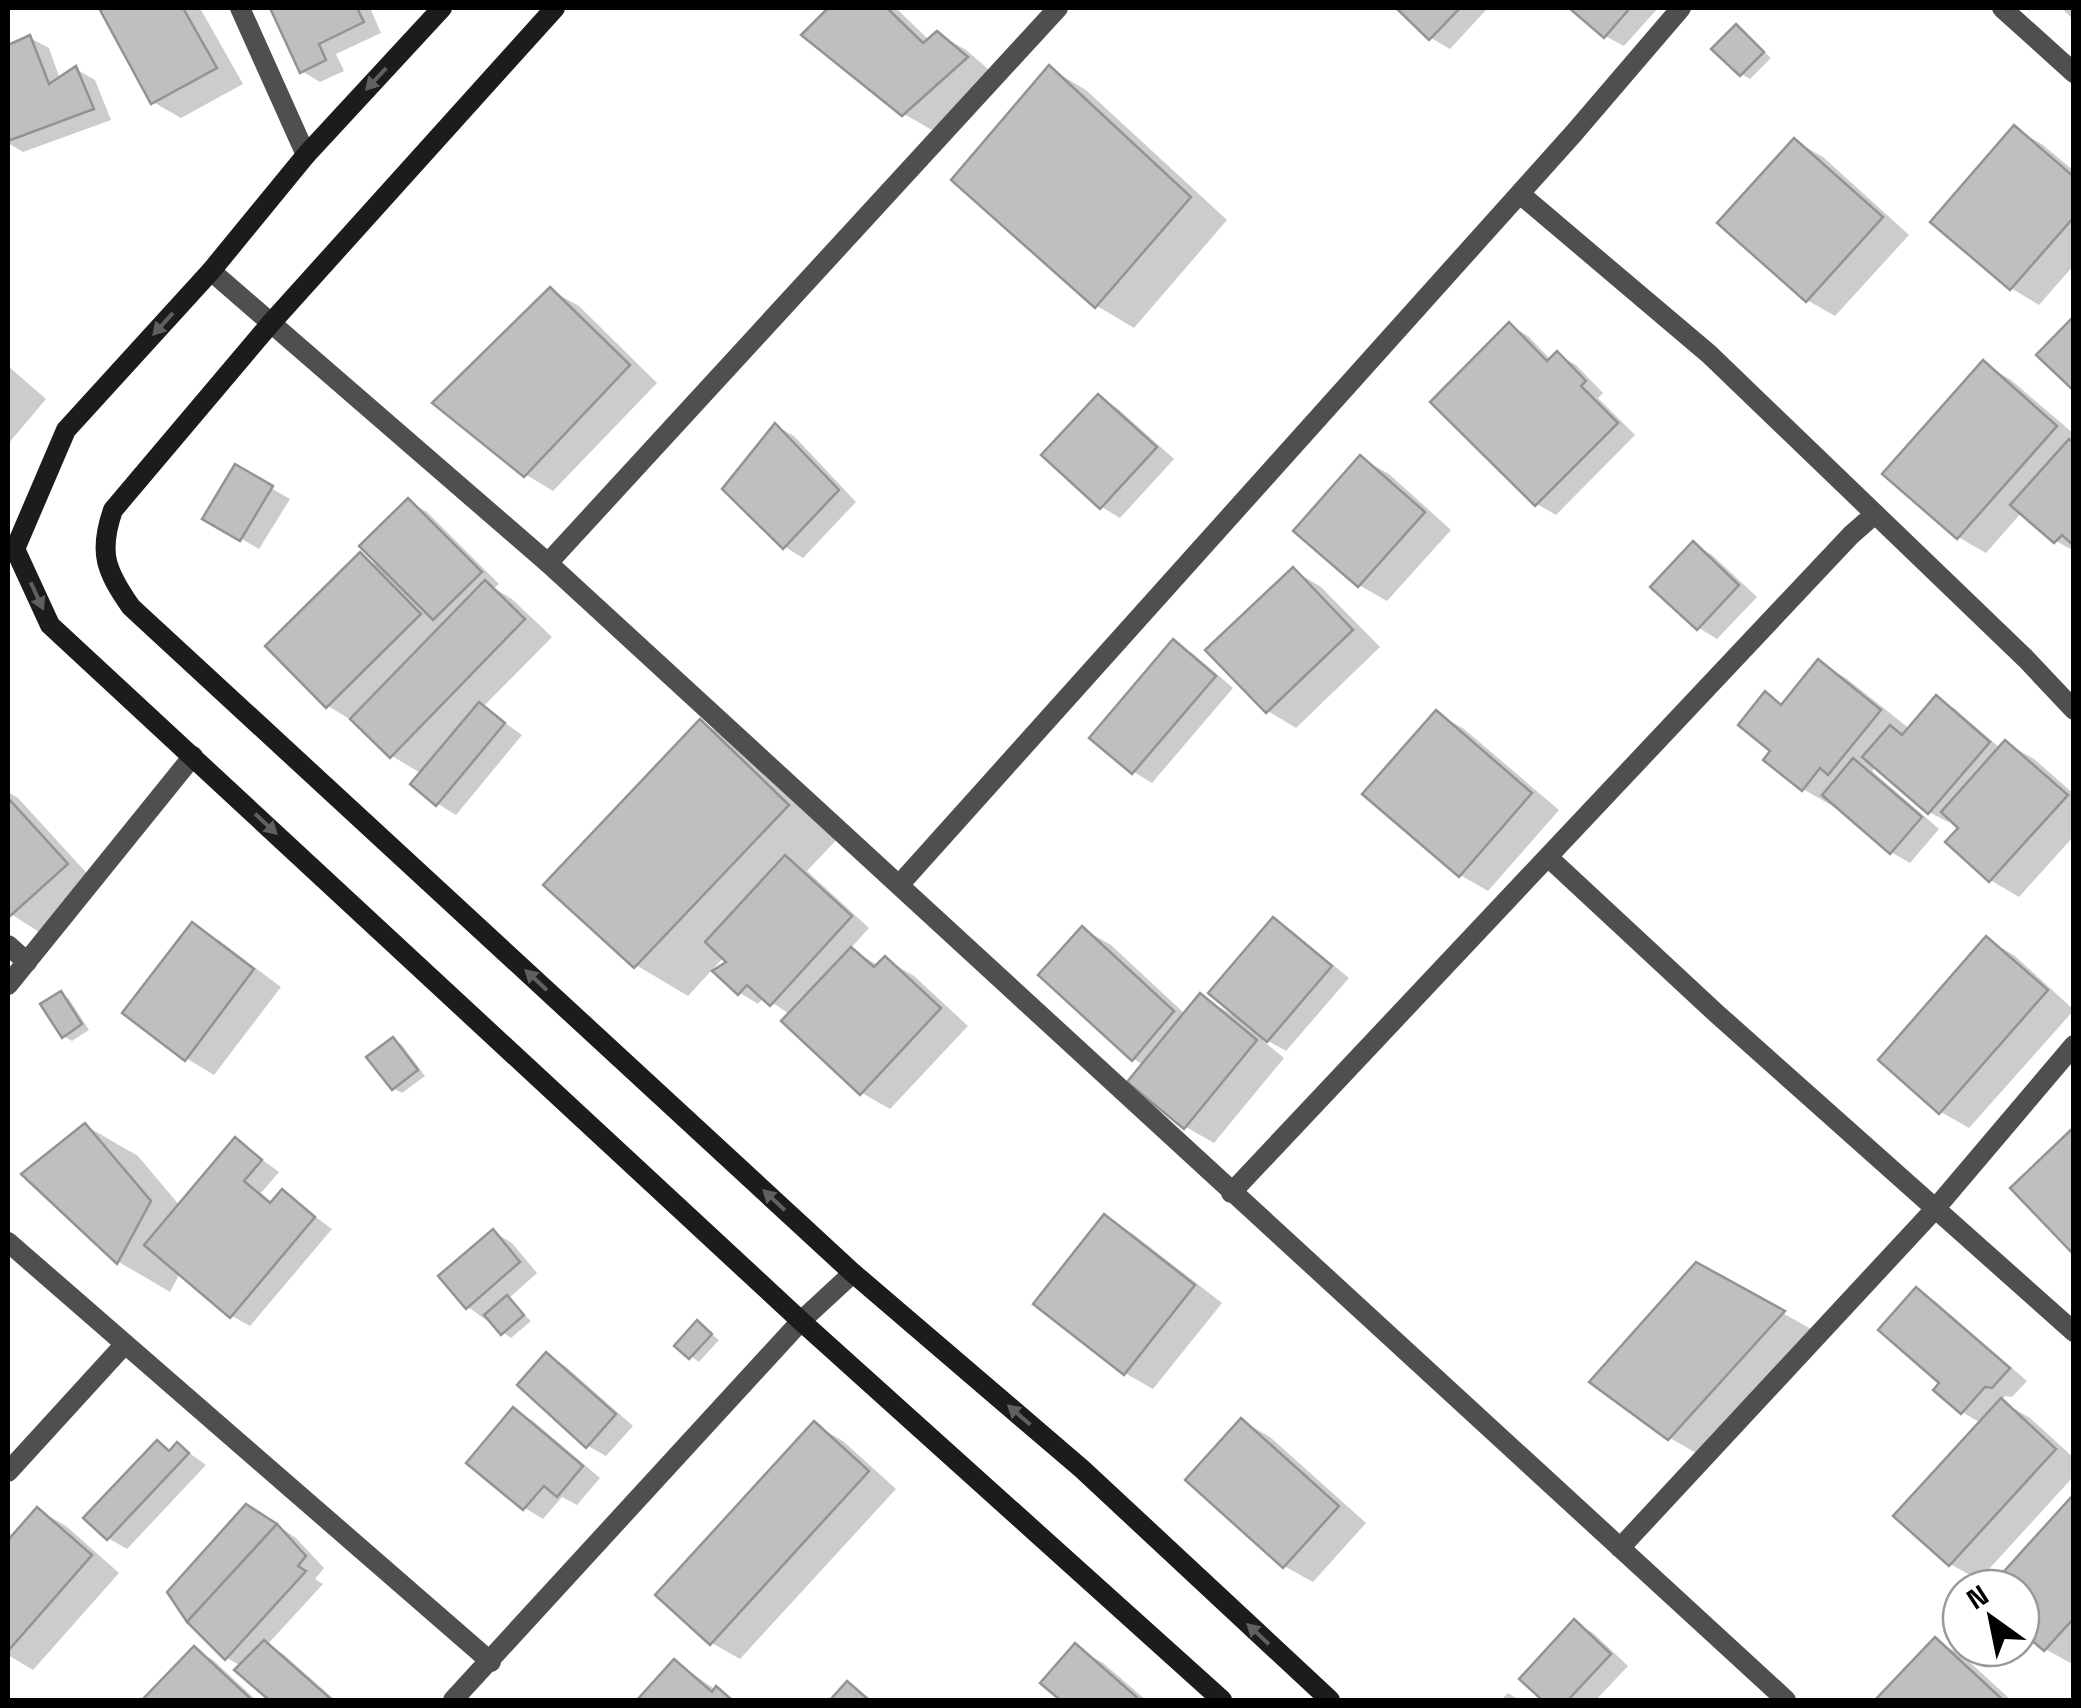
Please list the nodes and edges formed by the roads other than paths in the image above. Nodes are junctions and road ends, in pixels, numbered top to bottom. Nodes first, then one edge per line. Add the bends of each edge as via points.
1 (240, 8) edge
2 (442, 8) edge
3 (555, 8) edge
4 (1058, 8) edge
5 (1681, 8) edge
6 (2002, 8) edge
7 (2074, 74) edge
8 (306, 155) junction
9 (1520, 194) junction
10 (211, 271) junction
11 (271, 323) junction
12 (1875, 514) junction
13 (11, 545) edge
14 (548, 563) junction
15 (2074, 710) edge
16 (193, 756) junction
17 (1548, 858) junction
18 (900, 884) junction
19 (8, 945) edge
20 (27, 962) junction
21 (8, 985) edge
22 (2074, 1045) edge
23 (1231, 1193) junction
24 (1935, 1209) junction
25 (8, 1242) edge
26 (853, 1273) junction
27 (801, 1320) junction
28 (2074, 1332) edge
29 (124, 1345) junction
30 (8, 1472) edge
31 (1620, 1548) junction
32 (491, 1662) junction
33 (453, 1700) edge
34 (1222, 1700) edge
35 (1330, 1700) edge
36 (1786, 1700) edge

1 - 8 street
2 -> 8 main road
3 - 11 main road
4 - 14 street
5 - 9 street
6 - 7 street
8 - 10 main road
9 - 12 street via 1709,354
9 - 18 street
10 - 11 street
10 -> 13 main road via 66,430
11 - 14 street
26 -> 11 main road via 131,607 111,578 103,538 113,510
12 - 15 street
12 - 17 street
13 -> 16 main road via 50,625
14 - 18 street
16 - 20 street
16 -> 27 main road
17 - 23 street
17 - 24 street
18 - 23 street
19 - 20 street
20 - 21 street
22 - 24 street
23 - 31 street
24 - 28 street
24 - 31 street
25 - 29 street
26 - 27 street
35 -> 26 main road via 1082,1469
27 - 32 street
27 - 34 main road
29 - 30 street
29 - 32 street
31 - 36 street
32 - 33 street

